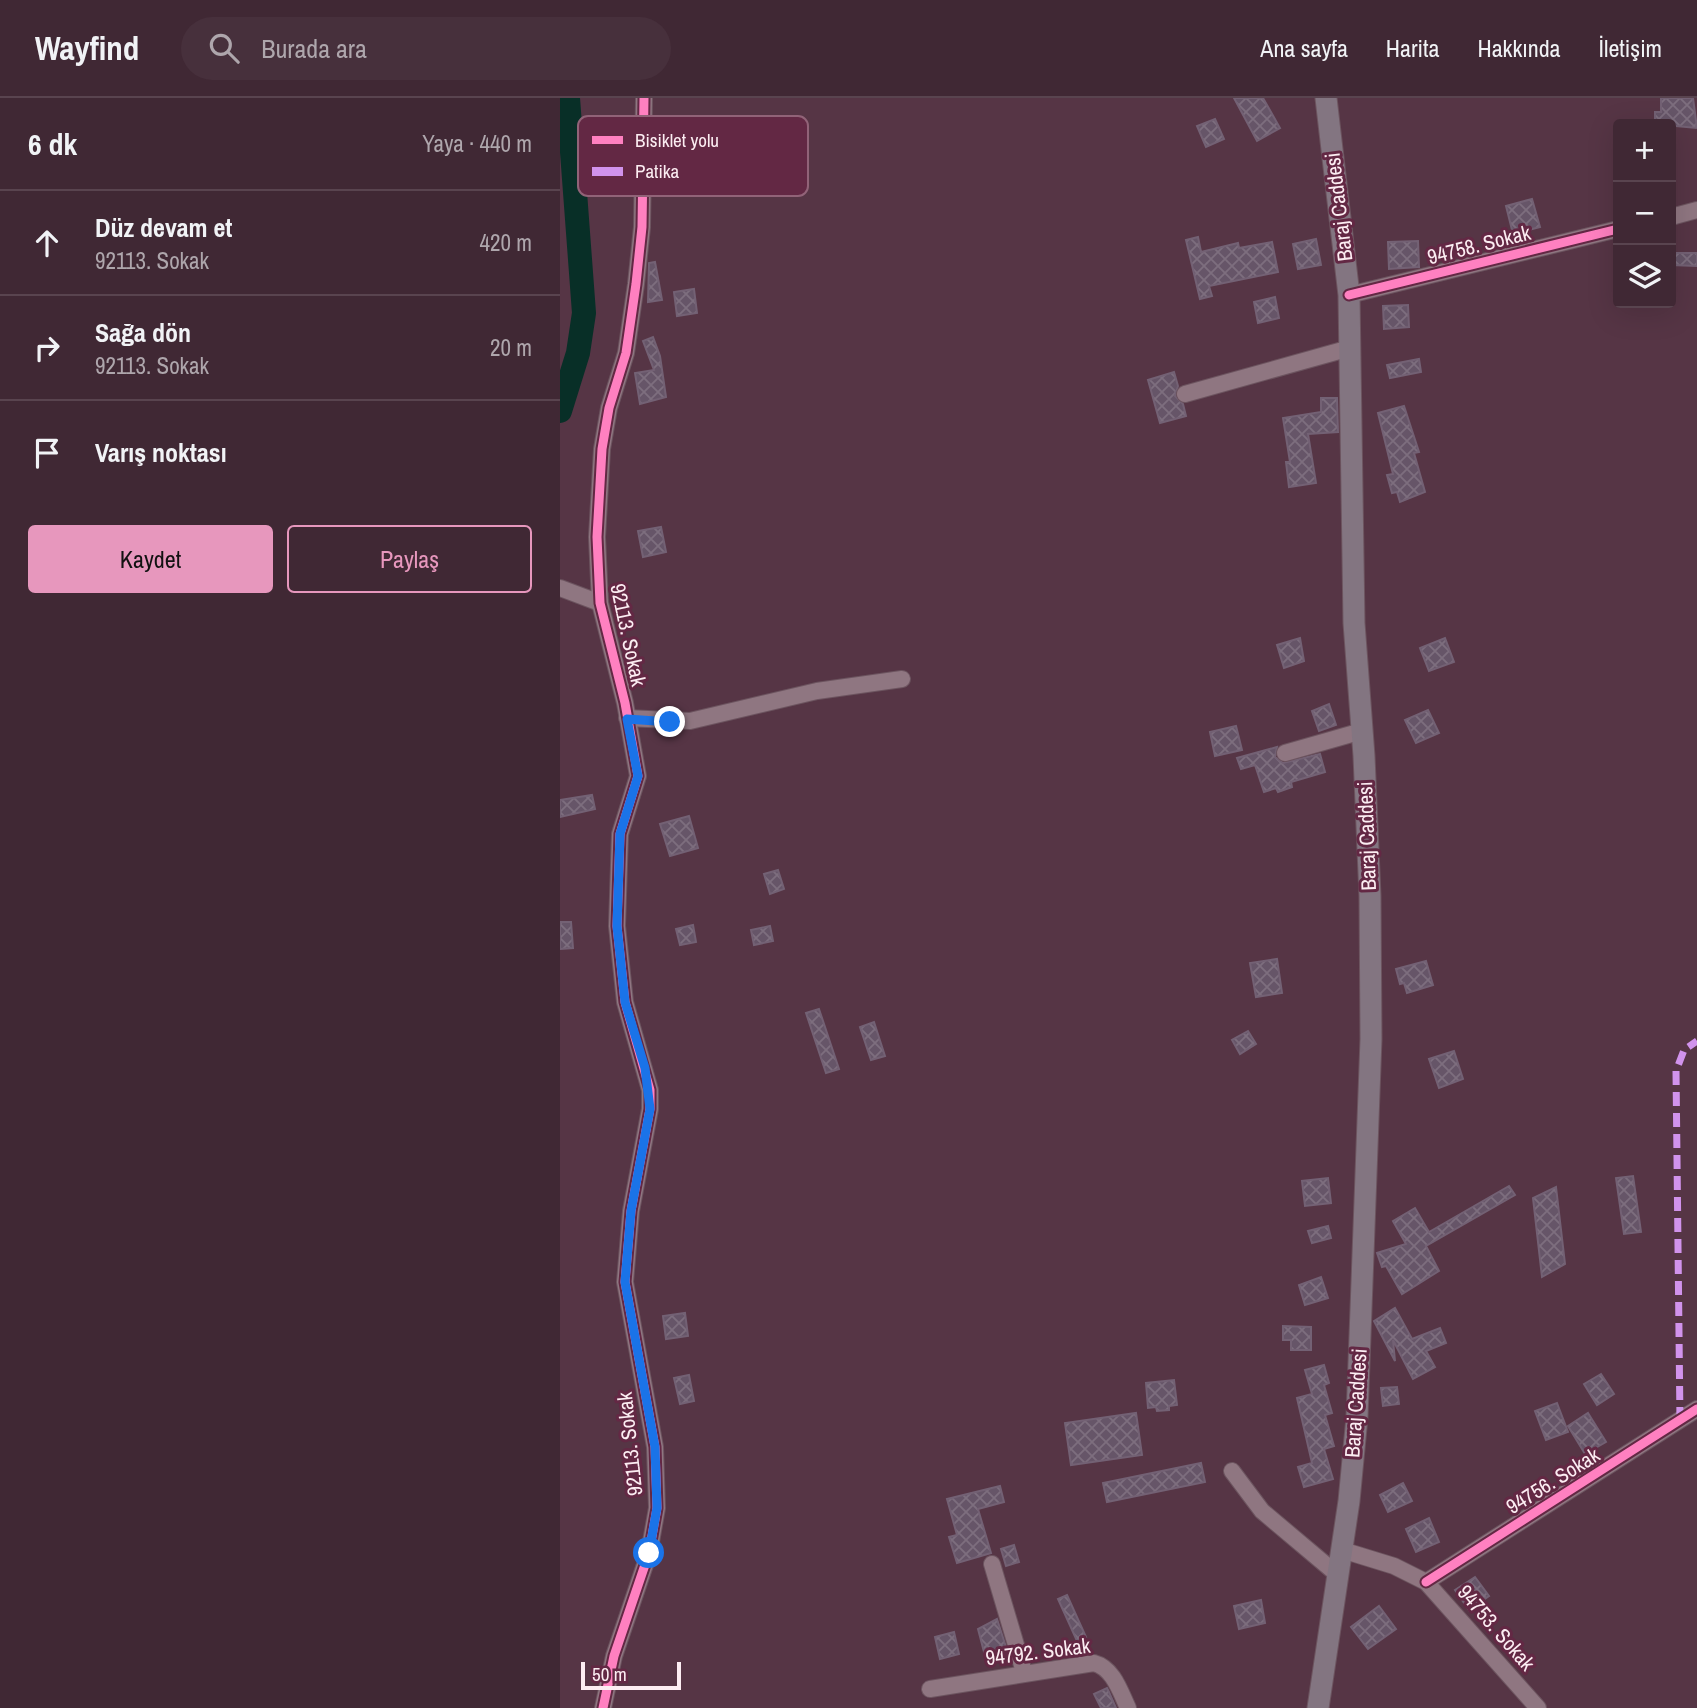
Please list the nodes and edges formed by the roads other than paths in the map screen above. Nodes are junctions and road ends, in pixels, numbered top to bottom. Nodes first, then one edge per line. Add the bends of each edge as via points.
1 (645, 98) edge
2 (1326, 98) edge
3 (645, 116) edge
4 (643, 196) edge
5 (1697, 210) edge
6 (1676, 215) edge
7 (1613, 230) edge
8 (1349, 295) junction
9 (1350, 348) junction
10 (1185, 394) dead end
11 (560, 588) edge
12 (600, 603) junction
13 (902, 679) dead end
14 (627, 719) junction
15 (1362, 731) junction
16 (1285, 753) dead end
17 (1697, 1409) edge
18 (1232, 1471) dead end
19 (1342, 1550) junction
20 (992, 1564) dead end
21 (1338, 1575) junction
22 (1426, 1581) junction
23 (1024, 1672) junction
24 (930, 1689) dead end
25 (603, 1708) edge
26 (1128, 1708) edge
27 (1318, 1708) edge
28 (1538, 1708) edge

1 - 3 street, 92113. Sokak
2 - 8 main road, Baraj Caddesi
4 - 12 street, 92113. Sokak via 633,309 626,353 609,408 598,484
5 - 6 street
7 - 8 street, 94758. Sokak
8 - 9 main road, Baraj Caddesi
9 - 10 street
9 - 15 main road, Baraj Caddesi via 1354,623
11 - 12 street, 92113. Sokak
12 - 14 street, 92113. Sokak
13 - 14 street, 92113. Sokak via 817,691 690,722
14 - 25 street, 92113. Sokak via 638,776 620,834 617,926 623,990 647,1079 650,1109 631,1211 625,1282 655,1447 657,1508 649,1553 614,1656
15 - 16 street
15 - 19 main road, Baraj Caddesi via 1371,1039 1357,1417
17 - 22 street, 94756. Sokak
18 - 21 street via 1262,1511
19 - 21 main road, Baraj Caddesi
19 - 22 street, 94753. Sokak
20 - 23 street
21 - 27 main road, Baraj Caddesi
22 - 28 street, 94753. Sokak
23 - 24 street, 94792. Sokak
23 - 26 street, 94792. Sokak via 1094,1662 1104,1665

